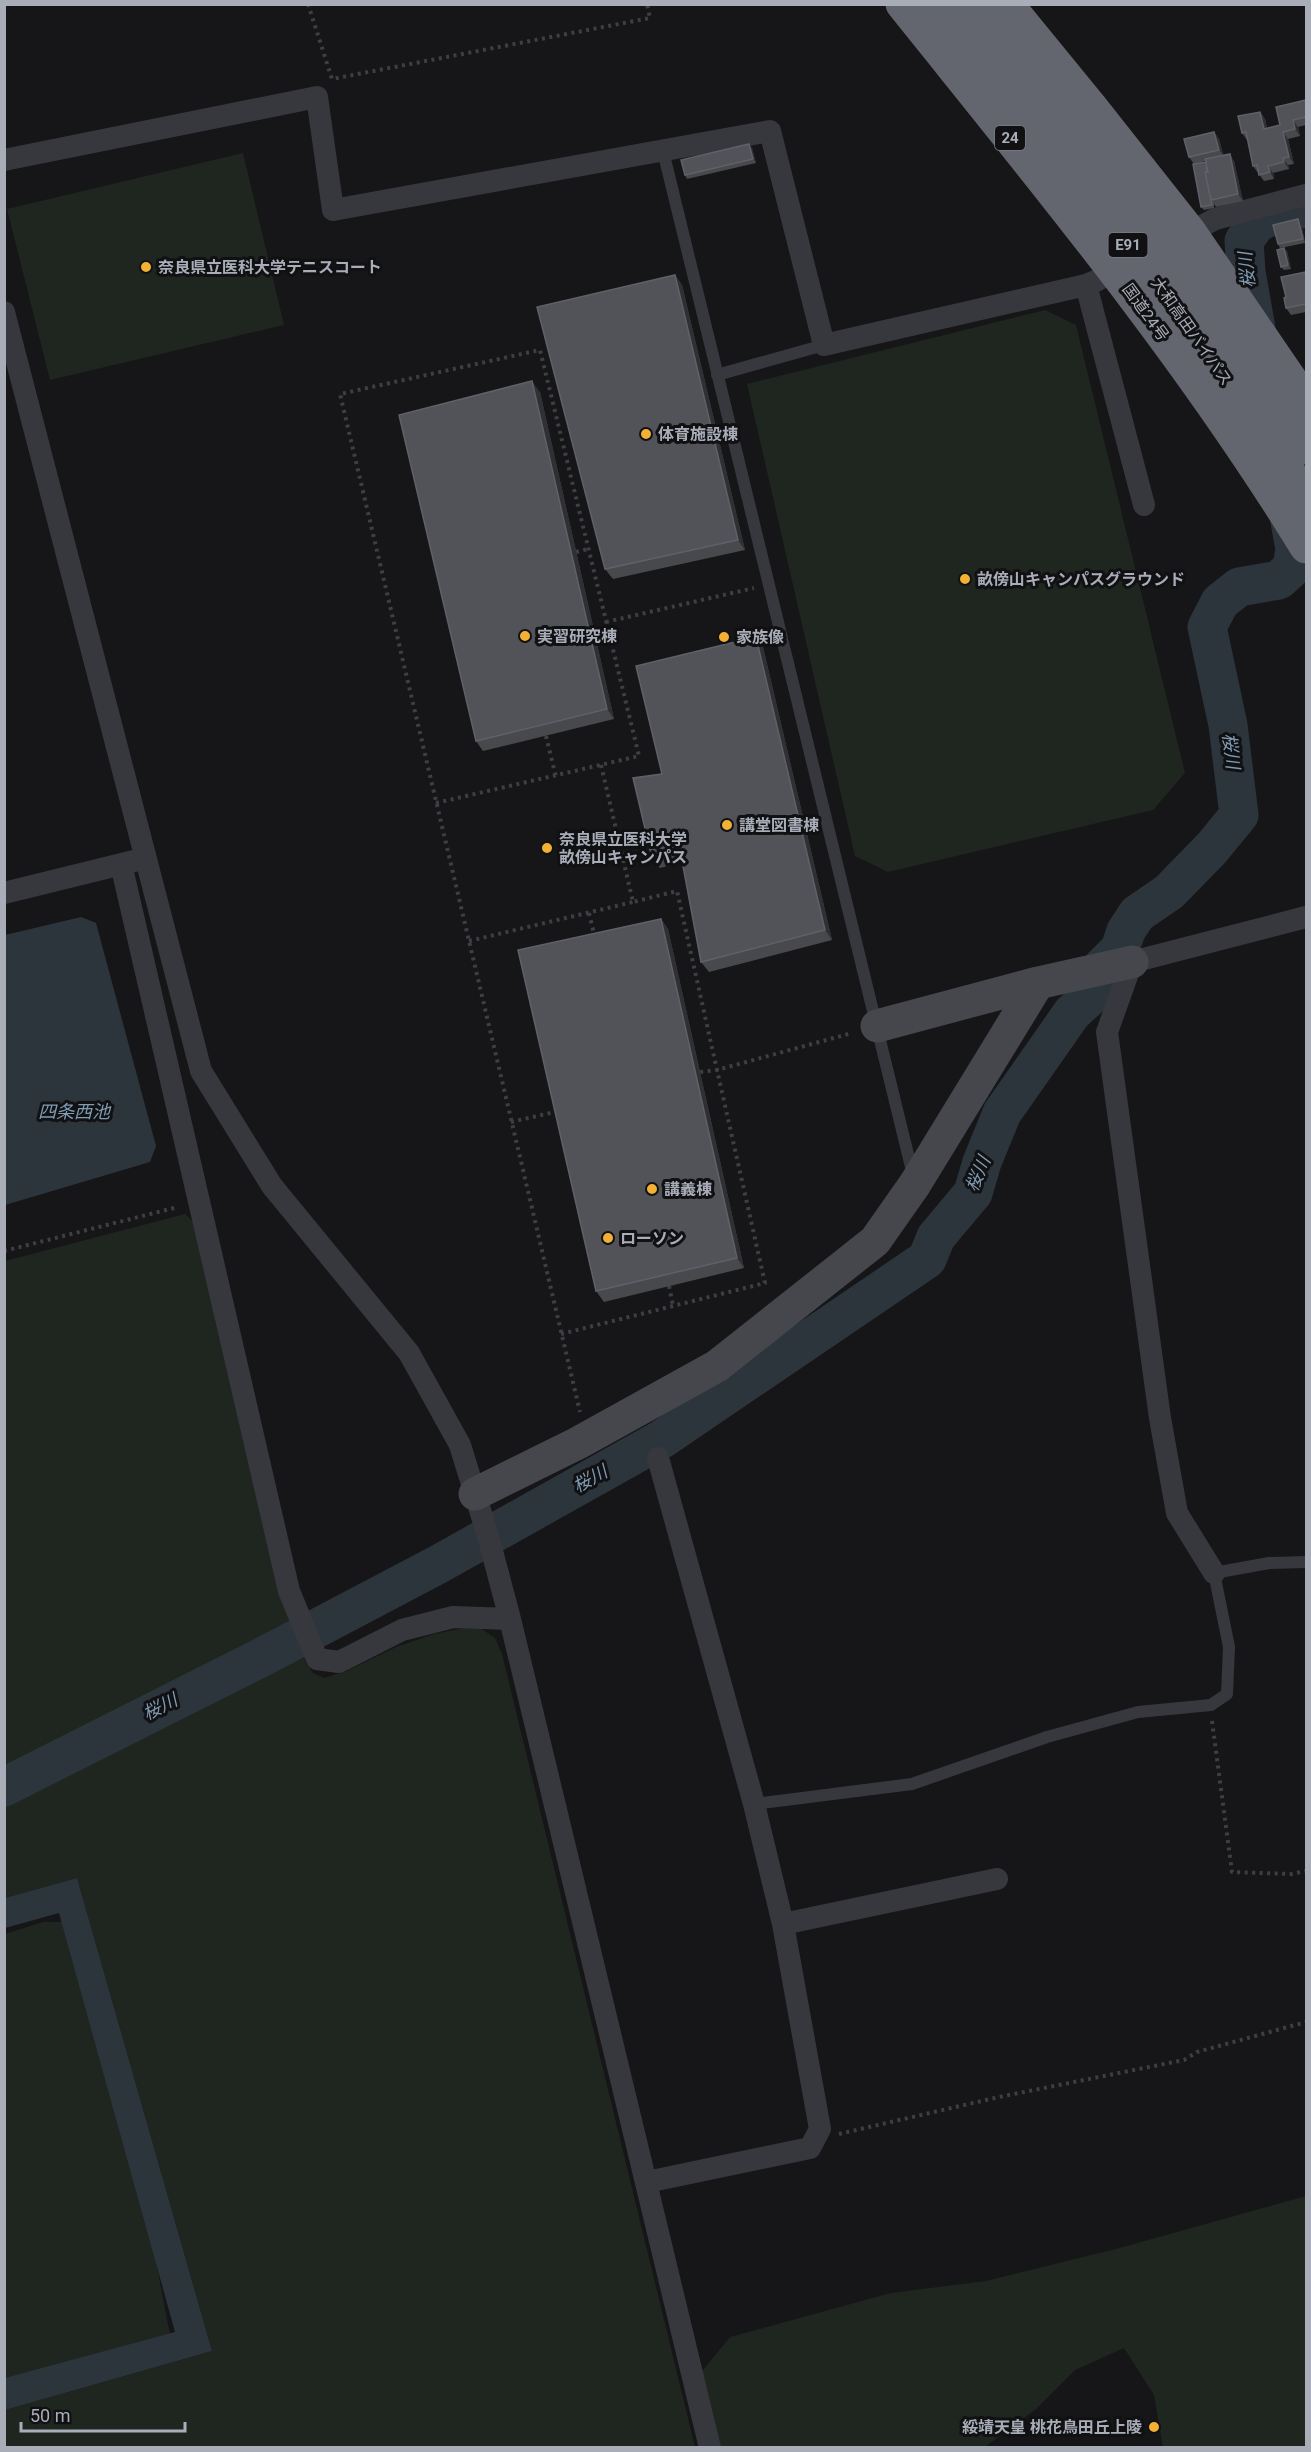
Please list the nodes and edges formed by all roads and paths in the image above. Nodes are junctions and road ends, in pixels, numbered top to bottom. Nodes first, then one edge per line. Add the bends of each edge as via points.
1 (308, 4) edge
2 (647, 4) edge
3 (902, 4) edge
4 (930, 4) edge
5 (968, 4) edge
6 (1007, 4) edge
7 (663, 151) junction
8 (4, 160) edge
9 (1306, 195) edge
10 (1190, 232) junction
11 (1117, 272) junction
12 (1086, 285) junction
13 (4, 312) edge
14 (824, 345) junction
15 (717, 375) junction
16 (1306, 402) edge
17 (1306, 448) edge
18 (1306, 499) edge
19 (1144, 505) dead end
20 (1306, 547) edge
21 (588, 549) junction
22 (576, 552) dead end
23 (769, 585) junction
24 (606, 622) junction
25 (546, 736) edge
26 (601, 765) junction
27 (556, 777) junction
28 (436, 803) junction
29 (145, 858) junction
30 (121, 864) junction
31 (4, 893) edge
32 (633, 902) junction
33 (589, 913) junction
34 (1306, 917) edge
35 (469, 941) junction
36 (597, 945) edge
37 (1132, 962) junction
38 (1038, 983) junction
39 (877, 1026) junction
40 (717, 1070) junction
41 (700, 1072) dead end
42 (560, 1111) edge
43 (512, 1122) junction
44 (915, 1184) junction
45 (200, 1202) junction
46 (4, 1251) edge
47 (669, 1286) edge
48 (673, 1306) junction
49 (561, 1334) junction
50 (586, 1439) junction
51 (658, 1458) dead end
52 (475, 1494) junction
53 (1306, 1562) edge
54 (1214, 1573) junction
55 (510, 1619) junction
56 (1210, 1705) junction
57 (754, 1804) junction
58 (1306, 1871) edge
59 (997, 1879) dead end
60 (783, 1924) junction
61 (1306, 2022) edge
62 (815, 2140) junction
63 (647, 2182) junction
64 (710, 2448) edge

1 - 2 path via 332,79 650,18
3 - 11 highway, 国道24号 / 24
4 - 18 highway, 大和高田バイパス / E91, bridge via 1159,282
5 - 17 highway, 大和高田バイパス / E91, bridge via 1182,267
6 - 10 highway
7 - 8 street via 333,210 317,97
7 - 14 street via 770,131
7 - 15 lane
9 - 10 street via 1215,219
10 - 11 street
10 - 16 highway
11 - 12 street
11 - 20 highway, 国道24号 / 24 via 1218,413
12 - 14 street
12 - 19 street
13 - 29 street
14 - 15 lane
15 - 23 lane
21 - 22 path
21 - 24 path
21 - 28 path via 540,351 340,394
23 - 24 path
23 - 39 lane
24 - 26 path via 639,756
25 - 27 path
26 - 27 path
26 - 32 path
27 - 28 path
28 - 35 path
29 - 30 street
29 - 52 street via 201,1071 272,1186 409,1353 460,1445
30 - 31 street
30 - 45 street
32 - 33 path
32 - 40 path via 677,891
33 - 35 path
33 - 36 path
34 - 37 street
35 - 43 path
37 - 38 street
37 - 54 street via 1107,1032 1160,1418 1177,1513
38 - 39 street
38 - 44 street
39 - 40 path
39 - 44 lane
40 - 41 path
40 - 48 path via 765,1283
42 - 43 path
43 - 49 path
44 - 50 street via 875,1241 717,1366
45 - 46 path
45 - 55 street via 289,1591 317,1659 339,1662 402,1630 453,1617
47 - 48 path
48 - 49 path
49 - 50 path
50 - 52 street
51 - 57 street
52 - 55 street
53 - 54 lane via 1269,1563
54 - 56 lane via 1229,1647 1227,1695
55 - 63 street
56 - 57 lane via 1138,1712 1047,1737 912,1784
56 - 58 path via 1232,1872
57 - 60 street
59 - 60 street
60 - 62 street via 820,2129
61 - 62 path via 1197,2052 1184,2060 999,2097
62 - 63 street via 810,2148
63 - 64 street

